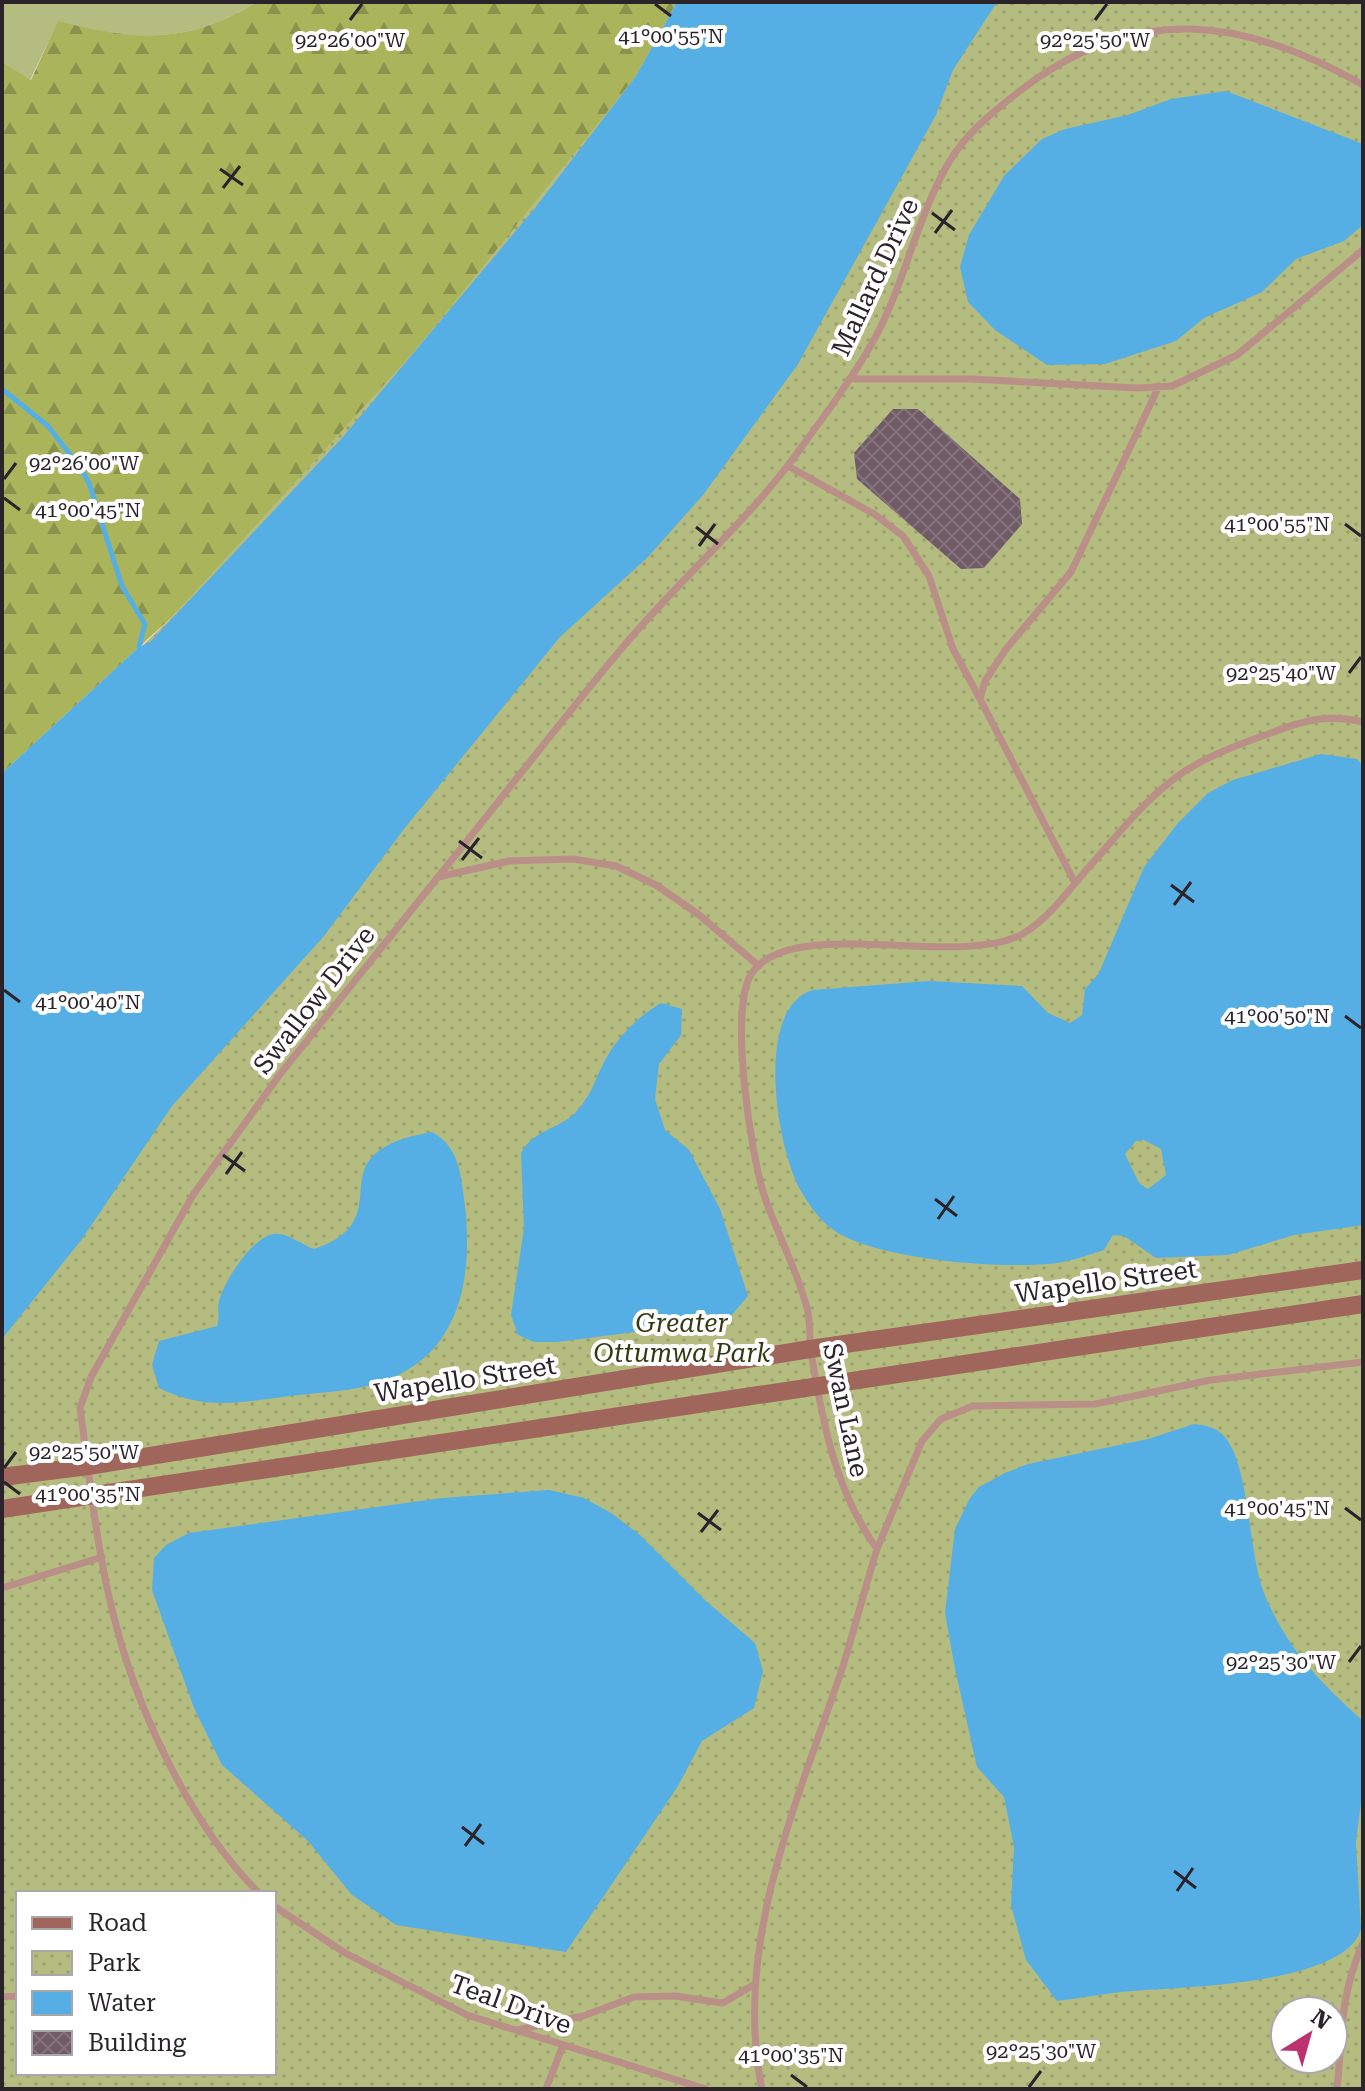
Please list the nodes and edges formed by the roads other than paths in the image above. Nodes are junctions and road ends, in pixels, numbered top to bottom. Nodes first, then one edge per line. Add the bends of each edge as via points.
1 (1363, 85) edge
2 (1363, 250) edge
3 (849, 379) junction
4 (1159, 386) junction
5 (788, 466) junction
6 (980, 699) junction
7 (1363, 722) edge
8 (438, 877) junction
9 (1075, 883) junction
10 (759, 966) junction
11 (1363, 1270) edge
12 (1363, 1304) edge
13 (810, 1349) junction
14 (1363, 1362) edge
15 (818, 1388) junction
16 (88, 1466) junction
17 (2, 1477) edge
18 (93, 1496) junction
19 (2, 1509) edge
20 (877, 1549) junction
21 (102, 1557) junction
22 (2, 1588) edge
23 (256, 1891) edge
24 (276, 1907) edge
25 (1363, 1943) edge
26 (755, 1984) junction
27 (515, 2030) junction
28 (563, 2045) junction
29 (546, 2089) edge
30 (706, 2089) edge
31 (762, 2089) edge
32 (1337, 2089) edge

1 - 3 lane, Mallard Drive via 1275,44 1218,29 1167,28 1110,40 1047,70 982,121 950,161 876,336
2 - 4 lane via 1237,355 1172,386
3 - 4 lane
3 - 5 lane, Mallard Drive
4 - 6 lane via 1071,572 1006,649
5 - 6 lane via 903,536 929,576 953,649
5 - 8 lane, Mallard Drive via 623,646
6 - 9 lane
7 - 9 lane via 1341,717 1307,720 1237,745 1186,771 1151,799
8 - 10 lane via 509,861 573,859 616,866 698,914
8 - 16 lane, Swallow Drive via 300,1048 193,1195 91,1377 80,1408
9 - 10 lane via 1023,933 991,946 861,944 788,950
10 - 13 lane, Swan Lane via 751,973 742,1006 741,1063 764,1195 808,1311
11 - 13 main road, Wapello Street
12 - 15 main road
13 - 15 lane, Swan Lane
13 - 16 main road, Wapello Street
14 - 20 lane via 1211,1380 1095,1404 973,1406 941,1419 922,1441
15 - 18 main road
15 - 20 lane, Swan Lane via 843,1494
16 - 17 main road, Wapello Street
16 - 18 lane
18 - 19 main road
18 - 21 lane
20 - 26 lane via 780,1852
21 - 22 lane
21 - 23 lane via 116,1626 146,1712 206,1829
24 - 27 lane, Teal Drive via 345,1953 467,2015
25 - 32 lane via 1347,1978
26 - 27 lane via 723,2003 634,1997 583,2016
26 - 31 lane via 755,2055
27 - 28 lane, Teal Drive
28 - 29 lane
28 - 30 lane, Teal Drive

